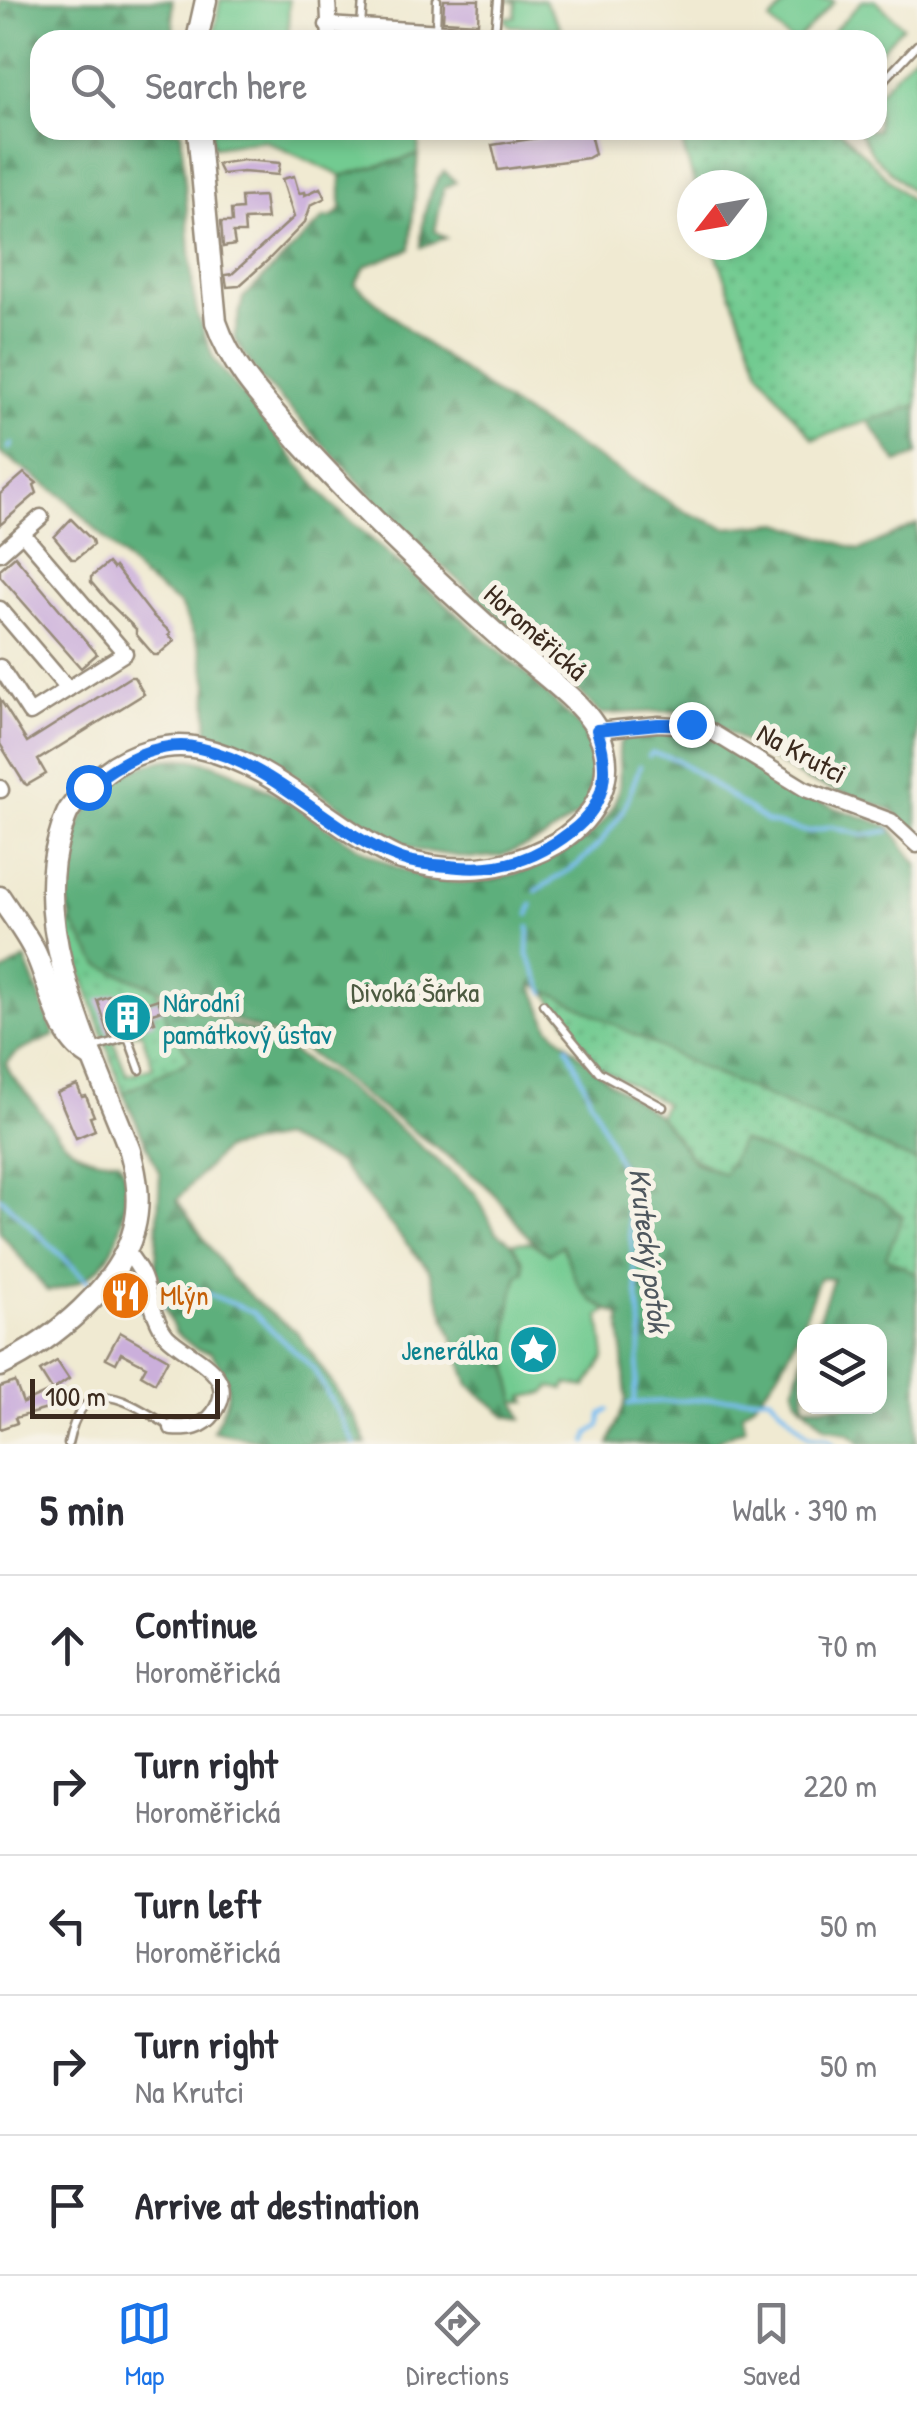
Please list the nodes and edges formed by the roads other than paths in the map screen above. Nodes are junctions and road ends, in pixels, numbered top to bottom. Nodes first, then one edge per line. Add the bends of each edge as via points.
1 (206, 0) edge
2 (328, 0) edge
3 (363, 0) edge
4 (437, 0) edge
5 (498, 0) edge
6 (361, 27) junction
7 (199, 30) edge
8 (328, 30) edge
9 (344, 30) edge
10 (406, 30) edge
11 (436, 30) edge
12 (496, 30) edge
13 (917, 45) edge
14 (887, 77) edge
15 (199, 140) edge
16 (41, 517) dead end
17 (23, 534) junction
18 (0, 554) edge
19 (0, 609) edge
20 (2, 674) edge
21 (68, 689) junction
22 (597, 730) junction
23 (917, 846) edge
24 (0, 897) edge
25 (543, 1004) dead end
26 (92, 1053) junction
27 (140, 1070) dead end
28 (663, 1107) dead end
29 (126, 1250) junction
30 (0, 1366) edge
31 (172, 1428) joint
32 (68, 1444) edge

1 - 7 main road
2 - 8 street
3 - 6 lane
4 - 11 lane
5 - 12 lane
6 - 9 street
6 - 10 street
13 - 14 lane
15 - 22 main road, Horoměřická via 216,322 242,375 339,484
16 - 17 street
17 - 18 street
17 - 21 street via 125,653
19 - 21 street
20 - 21 street via 30,713
22 - 23 street, Na Krutci via 704,727 805,789 891,821
22 - 26 main road via 605,754 599,803 560,841 522,861 480,869 397,858 243,762 201,748 171,746 112,768 67,812 50,890 68,982
24 - 26 main road via 34,949 66,1033
25 - 28 lane via 599,1072
26 - 27 lane via 128,1037
26 - 29 main road via 136,1172 138,1206
29 - 30 main road via 73,1318
29 - 31 street via 166,1335 218,1377 217,1409 192,1429
31 - 32 lane via 115,1396 100,1396 80,1411

